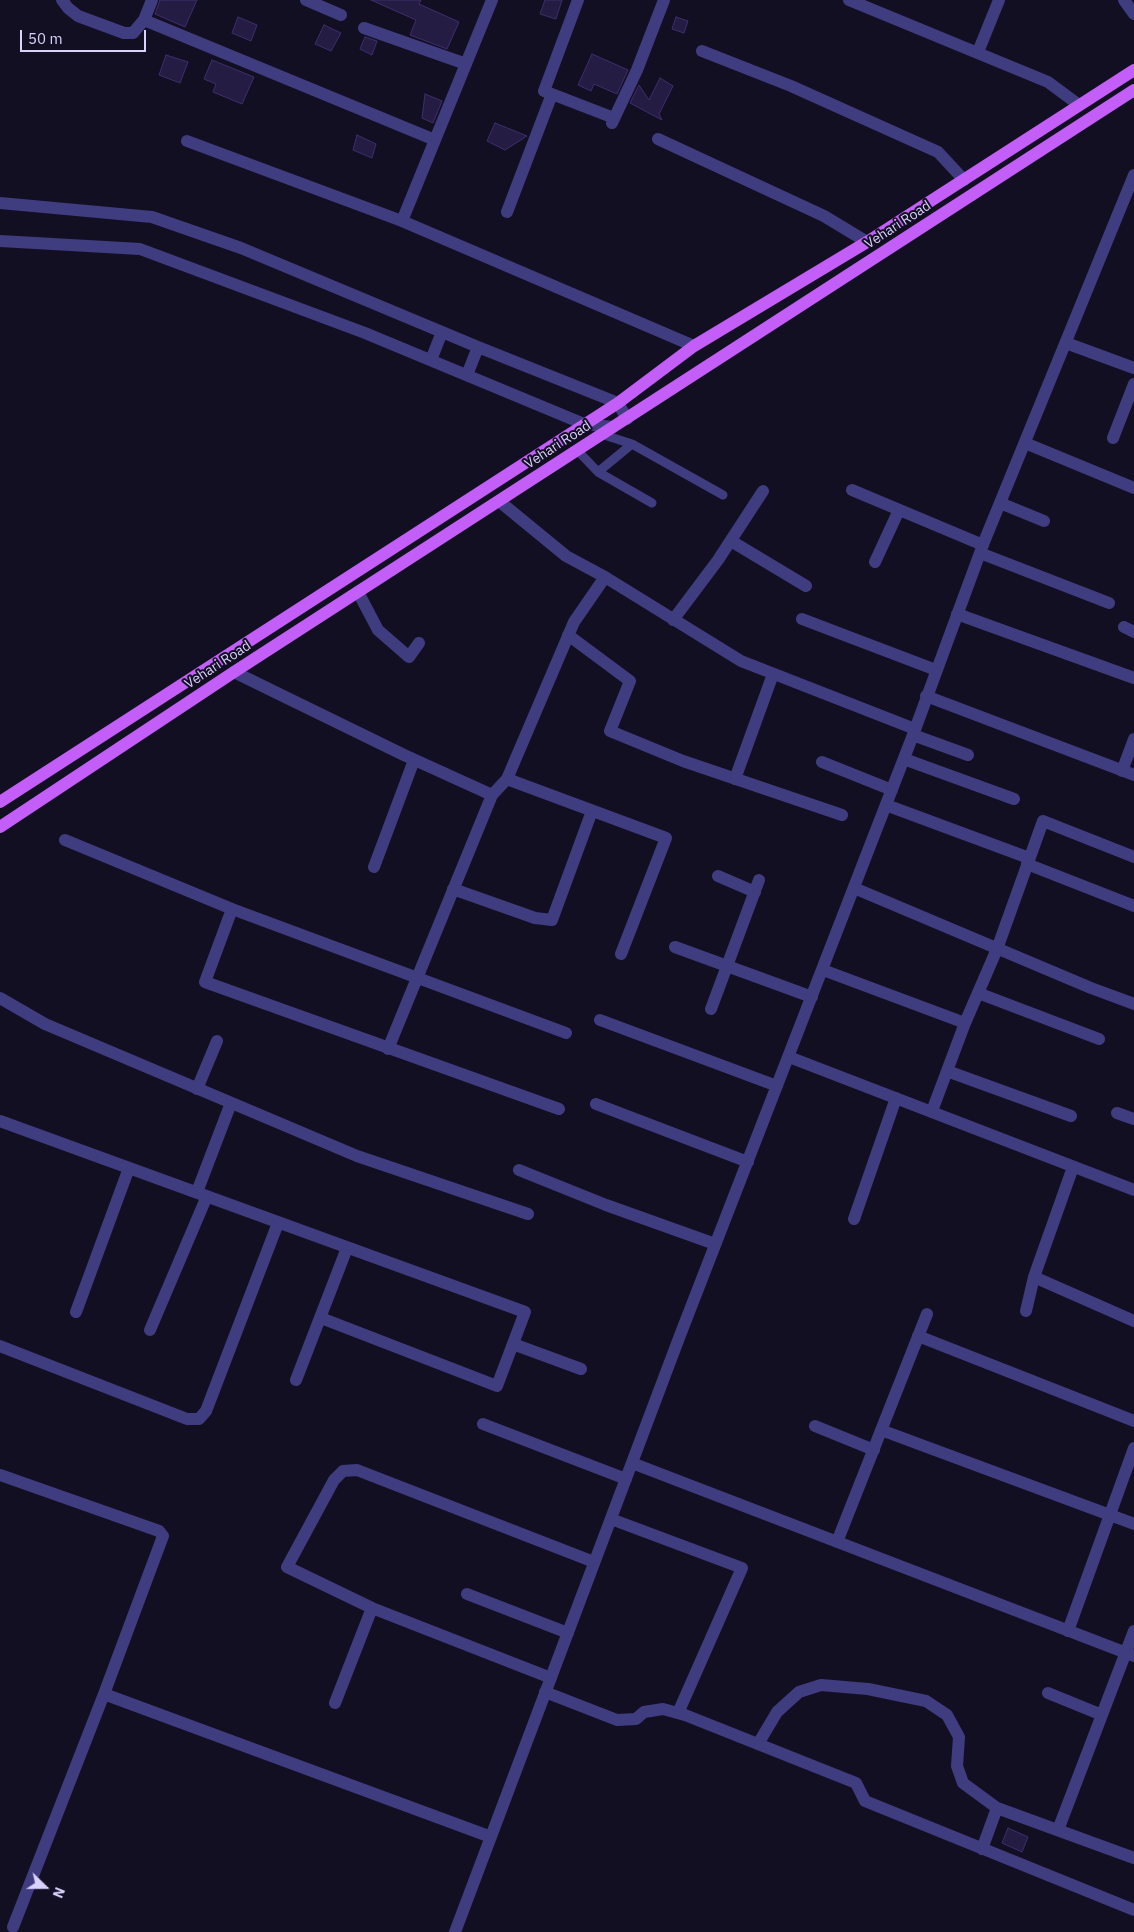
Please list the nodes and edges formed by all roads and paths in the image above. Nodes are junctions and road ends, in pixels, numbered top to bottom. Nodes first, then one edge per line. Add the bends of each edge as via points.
1 (62, 0) edge
2 (152, 0) edge
3 (306, 0) edge
4 (492, 0) edge
5 (578, 0) edge
6 (664, 0) edge
7 (849, 0) edge
8 (999, 0) edge
9 (1124, 0) edge
10 (326, 4) edge
11 (1134, 14) edge
12 (341, 15) dead end
13 (144, 20) junction
14 (364, 28) dead end
15 (702, 51) dead end
16 (978, 52) junction
17 (466, 64) junction
18 (1134, 70) edge
19 (1134, 90) edge
20 (552, 94) junction
21 (1079, 105) junction
22 (187, 140) dead end
23 (435, 140) junction
24 (658, 140) dead end
25 (1134, 175) edge
26 (964, 180) junction
27 (0, 203) edge
28 (507, 212) dead end
29 (402, 221) junction
30 (0, 240) edge
31 (867, 242) junction
32 (442, 332) junction
33 (1066, 343) junction
34 (694, 346) junction
35 (478, 347) junction
36 (431, 360) junction
37 (1134, 368) edge
38 (467, 375) junction
39 (1134, 384) edge
40 (618, 403) junction
41 (627, 419) junction
42 (584, 424) junction
43 (613, 427) junction
44 (601, 434) junction
45 (1113, 438) dead end
46 (1025, 443) junction
47 (632, 444) junction
48 (577, 450) junction
49 (598, 472) junction
50 (1134, 488) edge
51 (852, 490) dead end
52 (763, 491) dead end
53 (723, 495) dead end
54 (499, 501) junction
55 (652, 503) dead end
56 (1000, 503) junction
57 (900, 510) junction
58 (1044, 521) dead end
59 (731, 541) junction
60 (982, 549) junction
61 (875, 562) dead end
62 (605, 578) junction
63 (806, 586) dead end
64 (358, 592) junction
65 (1108, 603) dead end
66 (957, 614) junction
67 (802, 618) dead end
68 (673, 620) junction
69 (568, 636) junction
70 (419, 644) dead end
71 (936, 670) junction
72 (234, 672) junction
73 (773, 674) junction
74 (1134, 678) edge
75 (926, 696) junction
76 (914, 732) junction
77 (1134, 739) edge
78 (968, 755) dead end
79 (414, 760) junction
80 (904, 760) junction
81 (822, 762) dead end
82 (1128, 773) edge
83 (507, 779) junction
84 (735, 779) junction
85 (892, 790) junction
86 (492, 795) junction
87 (1014, 799) dead end
88 (0, 802) edge
89 (886, 806) junction
90 (592, 811) junction
91 (842, 815) dead end
92 (0, 827) edge
93 (65, 840) dead end
94 (1134, 857) edge
95 (1028, 861) junction
96 (374, 867) dead end
97 (718, 876) dead end
98 (854, 888) junction
99 (454, 889) junction
100 (1134, 906) edge
101 (232, 909) junction
102 (675, 947) dead end
103 (997, 949) junction
104 (621, 954) dead end
105 (726, 966) junction
106 (823, 970) junction
107 (416, 976) junction
108 (978, 993) junction
109 (812, 997) junction
110 (0, 998) edge
111 (1134, 1004) edge
112 (711, 1009) dead end
113 (600, 1020) dead end
114 (964, 1023) junction
115 (566, 1032) dead end
116 (1099, 1039) dead end
117 (217, 1041) dead end
118 (388, 1049) junction
119 (789, 1056) junction
120 (947, 1071) junction
121 (778, 1086) junction
122 (197, 1089) junction
123 (896, 1098) junction
124 (230, 1103) junction
125 (596, 1104) dead end
126 (559, 1109) dead end
127 (932, 1111) junction
128 (1117, 1113) dead end
129 (1071, 1116) dead end
130 (1134, 1119) edge
131 (0, 1121) edge
132 (748, 1162) junction
133 (1073, 1167) junction
134 (129, 1168) junction
135 (519, 1170) dead end
136 (1134, 1190) edge
137 (202, 1194) junction
138 (528, 1214) dead end
139 (854, 1219) dead end
140 (278, 1223) junction
141 (716, 1244) junction
142 (347, 1248) junction
143 (1034, 1277) junction
144 (1026, 1310) dead end
145 (76, 1312) dead end
146 (927, 1314) dead end
147 (321, 1318) junction
148 (1134, 1321) edge
149 (150, 1330) dead end
150 (918, 1336) junction
151 (512, 1344) junction
152 (0, 1346) edge
153 (581, 1369) dead end
154 (296, 1380) dead end
155 (1134, 1421) edge
156 (483, 1424) dead end
157 (815, 1426) dead end
158 (881, 1430) junction
159 (1134, 1448) edge
160 (874, 1450) junction
161 (632, 1463) junction
162 (0, 1475) edge
163 (626, 1480) junction
164 (1110, 1515) junction
165 (611, 1519) junction
166 (1134, 1524) edge
167 (837, 1542) junction
168 (594, 1562) junction
169 (467, 1594) dead end
170 (372, 1608) junction
171 (1068, 1631) junction
172 (1134, 1631) edge
173 (568, 1633) junction
174 (1130, 1655) edge
175 (551, 1678) junction
176 (545, 1692) junction
177 (1048, 1693) dead end
178 (104, 1694) junction
179 (335, 1703) dead end
180 (678, 1713) junction
181 (1102, 1715) junction
182 (758, 1744) junction
183 (997, 1808) junction
184 (1058, 1830) junction
185 (491, 1837) junction
186 (982, 1849) junction
187 (1134, 1858) edge
188 (1134, 1910) edge
189 (13, 1927) dead end
190 (455, 1932) edge

1 - 13 street via 78,16 124,33 134,33
2 - 13 street
3 - 10 street
4 - 17 street
5 - 20 street via 544,91
6 - 20 street via 613,121
7 - 16 street
8 - 16 street
9 - 11 street
10 - 12 street
13 - 23 street
14 - 17 street
15 - 26 street via 791,86 938,152
16 - 21 street via 1048,82
17 - 23 street
18 - 21 main road, Vehari Road
19 - 41 main road, Vehari Road
20 - 28 street
21 - 26 main road, Vehari Road
22 - 29 street
23 - 29 street
24 - 31 street via 824,216
25 - 33 street
26 - 31 main road, Vehari Road
27 - 32 street via 152,217 241,248
29 - 34 street
30 - 36 street via 140,248
31 - 34 main road, Vehari Road
32 - 35 street
32 - 36 street
33 - 37 street
33 - 46 street
34 - 40 main road, Vehari Road
35 - 38 street
35 - 40 street
36 - 38 street
38 - 42 street
39 - 45 street
40 - 41 street
40 - 42 main road, Vehari Road
41 - 43 main road, Vehari Road
42 - 43 street
42 - 88 main road, Vehari Road
43 - 44 main road, Vehari Road
44 - 47 lane
44 - 48 main road, Vehari Road
46 - 50 street
46 - 56 street
47 - 49 lane
47 - 53 lane
48 - 49 lane
48 - 54 main road, Vehari Road
49 - 55 lane
51 - 57 street
52 - 59 street
54 - 62 street via 566,556
54 - 64 main road, Vehari Road
56 - 58 street
56 - 60 street
57 - 60 street
57 - 61 street
59 - 63 street
59 - 68 street
60 - 65 street
60 - 66 street
62 - 68 street
62 - 69 street
64 - 70 street via 378,630 409,657
64 - 72 main road, Vehari Road
66 - 71 street
66 - 74 street
67 - 71 street
68 - 73 street via 741,661
69 - 83 street
69 - 84 street via 630,681 610,731
71 - 75 street
72 - 79 street
72 - 92 main road, Vehari Road
73 - 76 street
73 - 84 street
75 - 76 street
75 - 82 street
76 - 78 street
76 - 80 street
77 - 82 street
79 - 86 street
79 - 96 street
80 - 85 street
80 - 87 street
81 - 85 street
83 - 86 street
83 - 90 street
84 - 91 street
85 - 89 street
86 - 99 street
89 - 95 street
89 - 98 street
90 - 99 street via 552,920 535,918
90 - 104 street via 666,838
93 - 101 street
94 - 95 street via 1042,821
95 - 100 street
95 - 103 street
97 - 105 street via 757,886
98 - 103 street
98 - 106 street
99 - 107 street
101 - 107 street
101 - 118 street via 205,982
102 - 105 street
103 - 108 street
103 - 111 street
105 - 109 street
105 - 112 street
106 - 109 street
106 - 114 street
107 - 115 street
107 - 118 street
108 - 114 street
108 - 116 street
109 - 119 street
110 - 122 street via 45,1024
113 - 121 street
114 - 120 street
117 - 122 street
118 - 126 street
119 - 121 street
119 - 123 street
120 - 127 street
120 - 129 street
121 - 132 street
122 - 124 street
123 - 127 street
123 - 139 street
124 - 137 street
124 - 138 street via 357,1156
125 - 132 street
127 - 133 street
128 - 130 street
131 - 134 street
132 - 141 street
133 - 136 street
133 - 143 street
134 - 137 street
134 - 145 street
135 - 141 street
137 - 140 street
137 - 149 street
140 - 142 street
140 - 152 street via 206,1411 199,1420 187,1419
141 - 161 street
142 - 147 street
142 - 151 street via 525,1312
143 - 144 street
143 - 148 street
146 - 150 street
147 - 151 street via 497,1386
147 - 154 street
150 - 155 street
150 - 158 street
151 - 153 street
156 - 163 street
157 - 160 street
158 - 160 street
158 - 164 street
159 - 164 street
160 - 167 street
161 - 163 street
161 - 167 street
162 - 178 street via 159,1531 163,1536
163 - 165 street
164 - 166 street
164 - 171 street
165 - 168 street
165 - 180 street via 742,1568
167 - 171 street
168 - 170 street via 357,1470 343,1471 334,1480 287,1567
168 - 173 street
169 - 173 street
170 - 175 street
170 - 179 street
171 - 174 street
172 - 174 street
173 - 175 street
174 - 181 street
175 - 176 street
176 - 180 street via 616,1720 636,1719 644,1712 663,1709
176 - 185 street
177 - 181 street
178 - 185 street
178 - 189 street
180 - 182 street
181 - 184 street
182 - 183 street via 777,1712 800,1692 821,1685 868,1689 926,1701 947,1715 959,1737 957,1766 963,1783
182 - 186 street via 856,1783 865,1801
183 - 184 street
183 - 186 street
184 - 187 street
185 - 190 street
186 - 188 street

